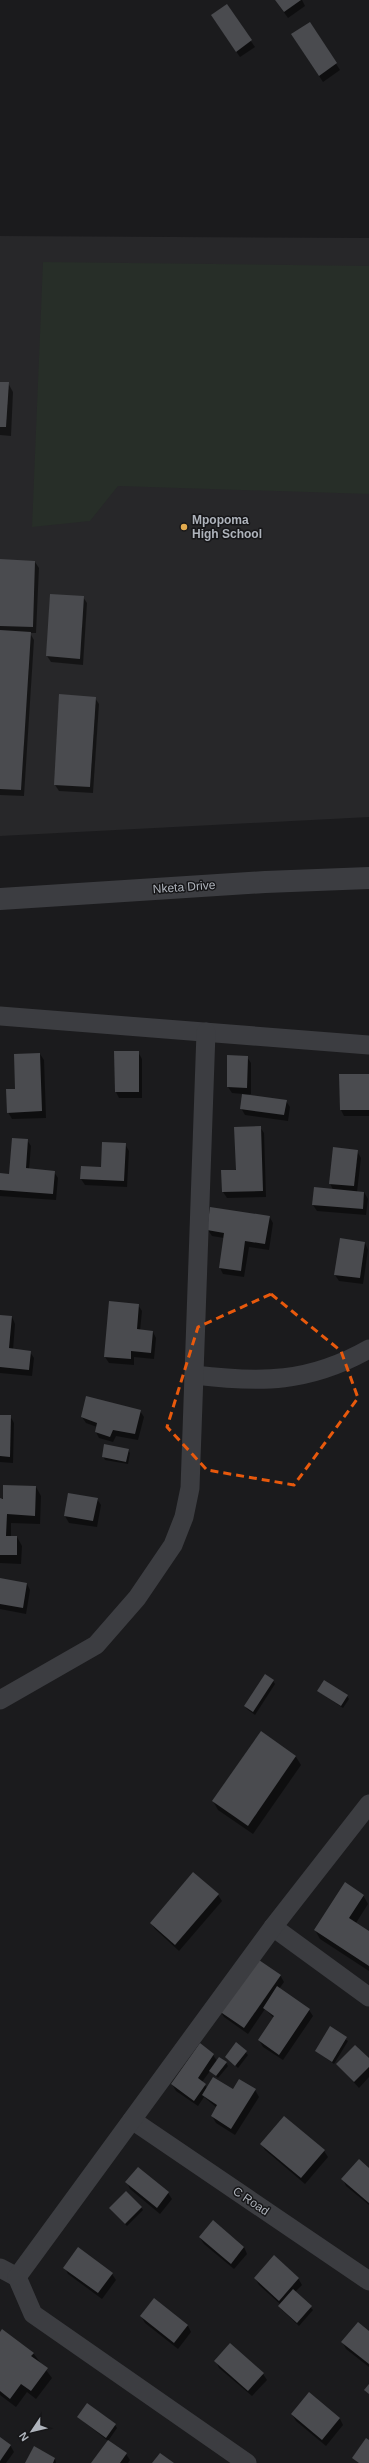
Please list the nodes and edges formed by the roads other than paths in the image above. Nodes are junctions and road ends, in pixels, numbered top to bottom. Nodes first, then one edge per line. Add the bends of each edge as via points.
1 (369, 878) edge
2 (0, 899) edge
3 (0, 1016) edge
4 (206, 1032) junction
5 (369, 1045) edge
6 (369, 1349) edge
7 (194, 1375) junction
8 (0, 1700) edge
9 (369, 1804) edge
10 (273, 1927) junction
11 (369, 1997) edge
12 (132, 2120) junction
13 (0, 2268) edge
14 (17, 2277) junction
15 (369, 2281) edge
16 (247, 2463) edge

1 - 2 street, Nketa Drive
3 - 4 street
4 - 5 street
4 - 7 street
6 - 7 street via 320,1372 281,1378 243,1381
7 - 8 street via 190,1488 184,1517 173,1545 137,1598 96,1645
9 - 10 street
10 - 11 street
10 - 12 street
12 - 14 street
12 - 15 street, C Road
13 - 14 street
14 - 16 street via 33,2314

